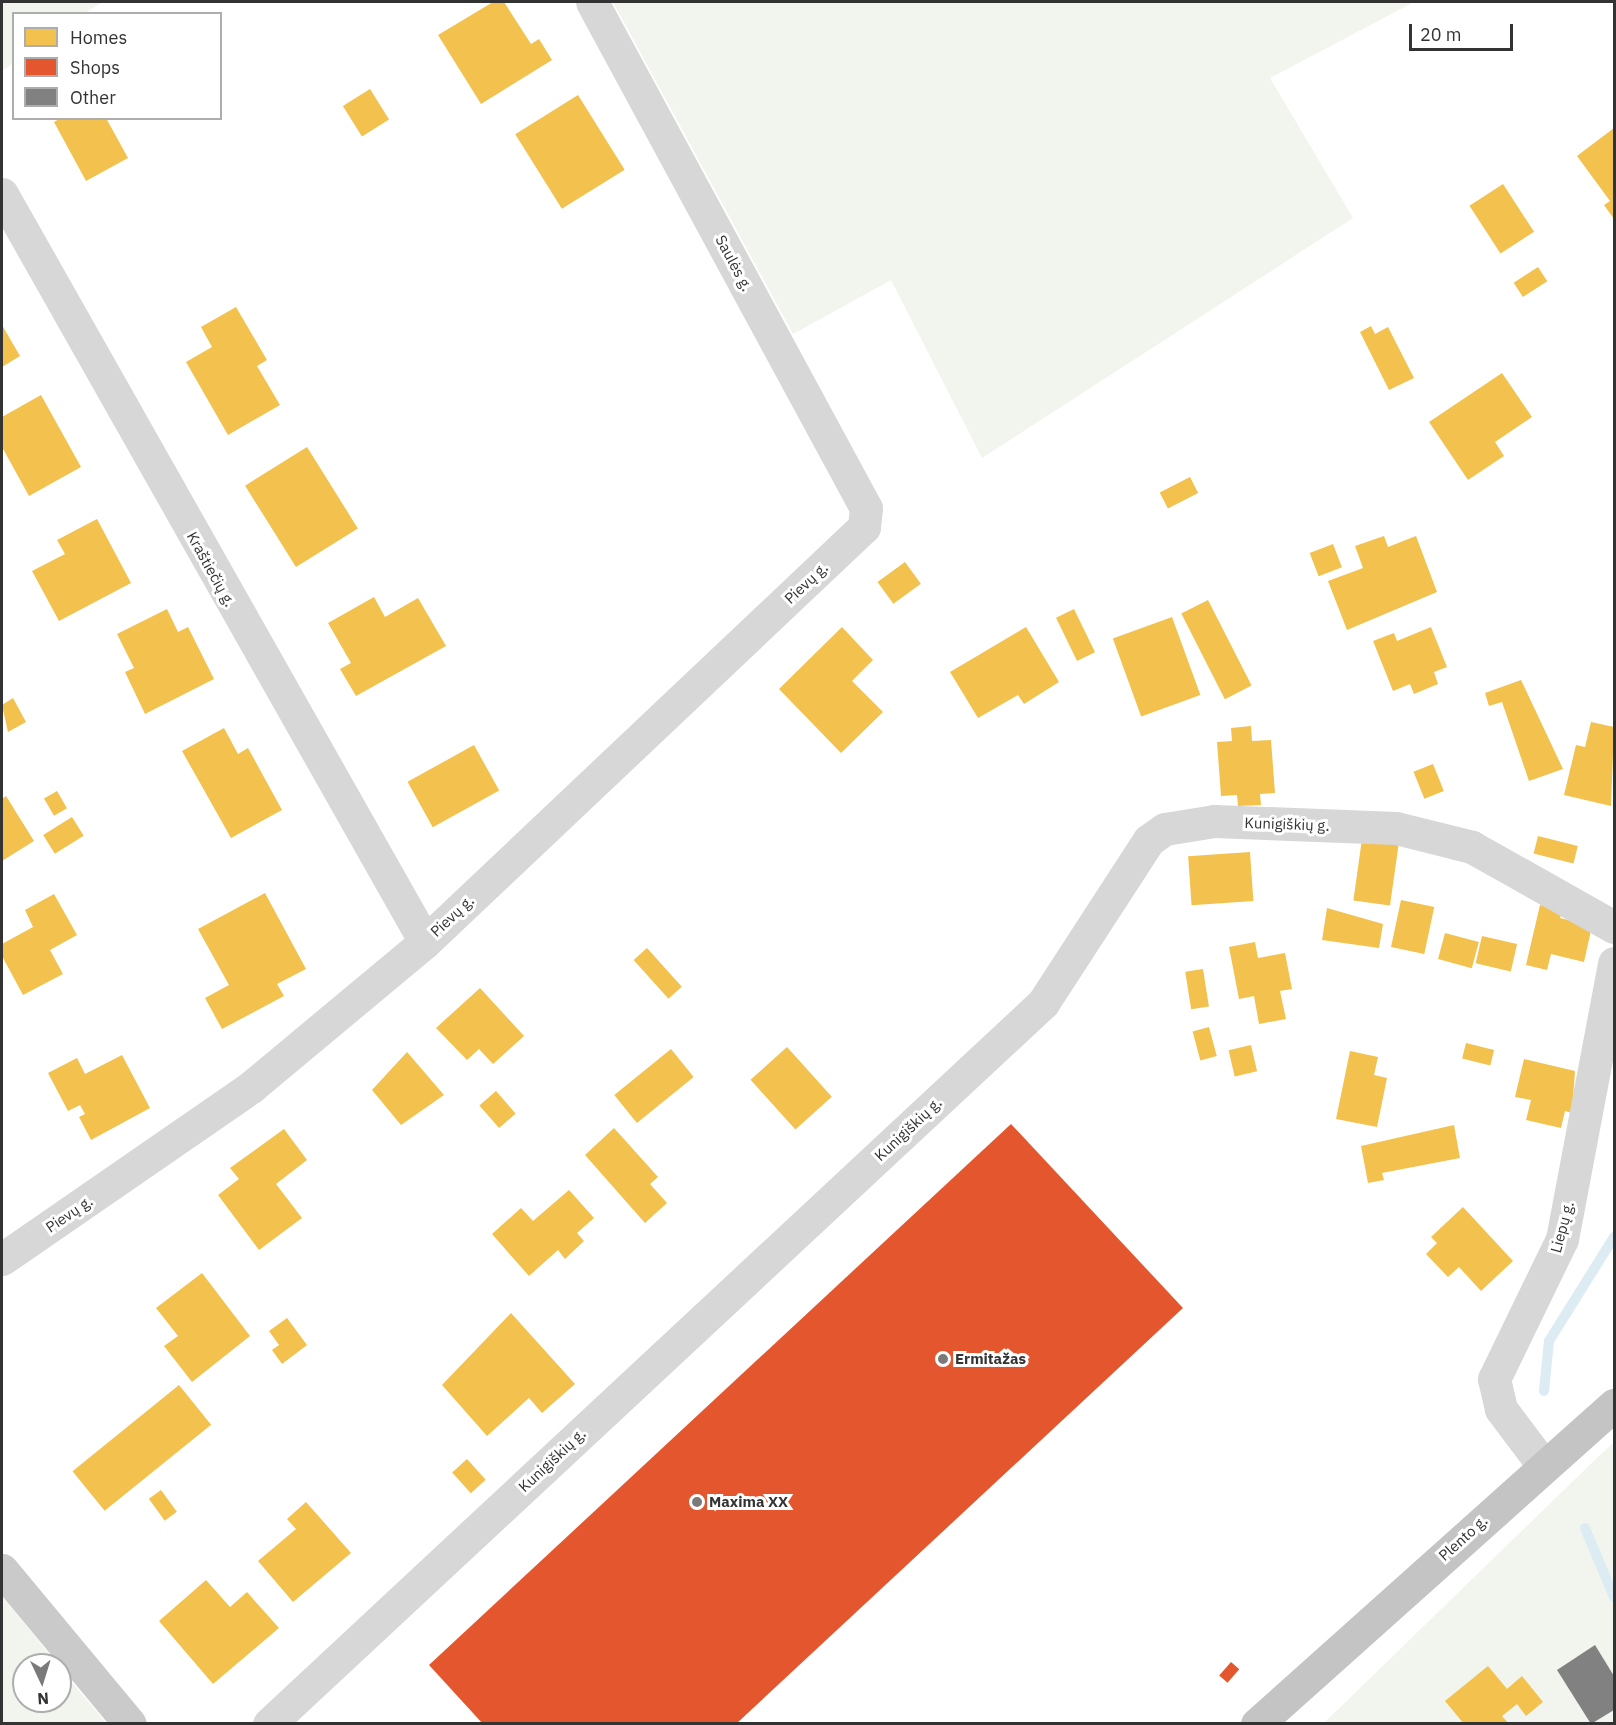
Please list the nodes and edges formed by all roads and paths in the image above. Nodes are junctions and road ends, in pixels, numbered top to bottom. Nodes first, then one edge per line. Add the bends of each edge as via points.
1 (592, 2) edge
2 (2, 194) edge
3 (864, 527) joint
4 (1614, 927) edge
5 (425, 942) junction
6 (1614, 963) edge
7 (2, 1259) edge
8 (1614, 1405) edge
9 (1543, 1465) junction
10 (2, 1570) edge
11 (1314, 1673) junction
12 (130, 1724) edge
13 (269, 1724) edge
14 (1257, 1724) edge
15 (1281, 1724) edge

1 - 3 street, Saulės g. via 866,507
2 - 5 street, Kraštiečių g.
3 - 5 street, Pievų g.
4 - 13 street, Kunigiškių g. via 1483,851 1396,828 1214,821 1165,829 1149,840 1043,1003
5 - 7 street, Pievų g. via 251,1087
6 - 9 street, Liepų g. via 1562,1239 1494,1379 1501,1410
8 - 9 highway, Plento g.
9 - 11 highway, Plento g.
10 - 12 main road
11 - 14 highway
11 - 15 highway

